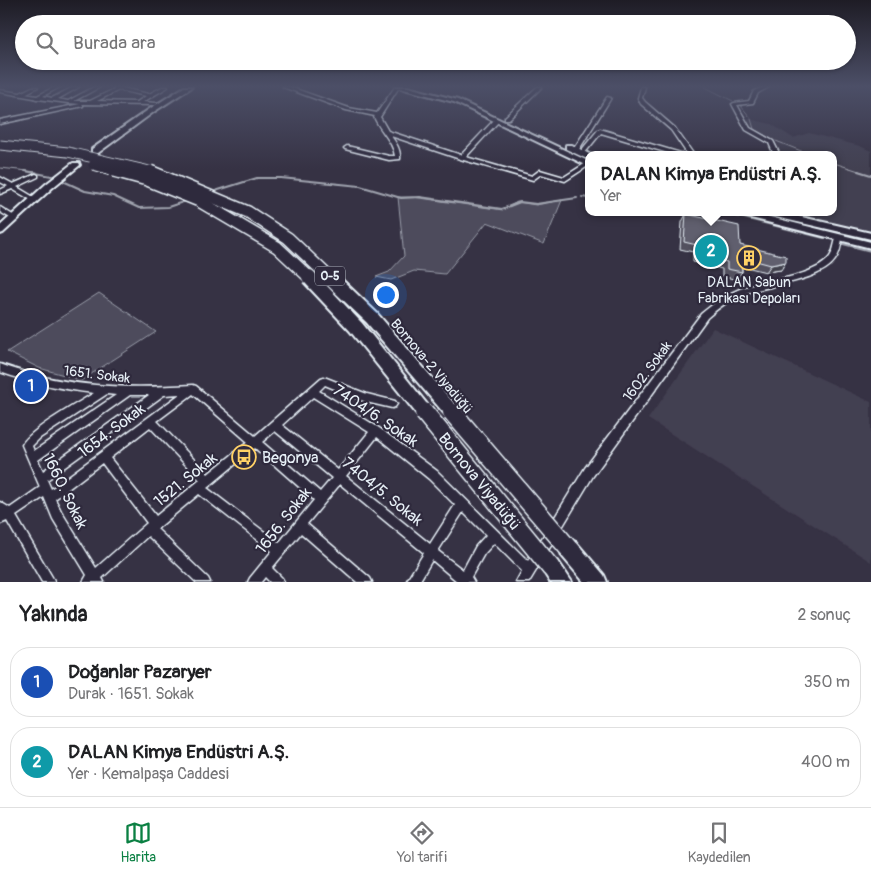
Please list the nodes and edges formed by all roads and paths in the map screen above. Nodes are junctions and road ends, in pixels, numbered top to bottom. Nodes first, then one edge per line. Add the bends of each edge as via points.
1 (38, 114) edge
2 (141, 114) edge
3 (146, 114) edge
4 (374, 114) edge
5 (484, 114) edge
6 (497, 114) edge
7 (511, 114) edge
8 (601, 114) edge
9 (656, 114) edge
10 (740, 114) edge
11 (378, 115) joint
12 (507, 118) junction
13 (497, 120) junction
14 (0, 122) edge
15 (384, 132) junction
16 (0, 145) edge
17 (347, 148) dead end
18 (668, 151) edge
19 (688, 151) edge
20 (775, 151) edge
21 (0, 152) edge
22 (582, 153) edge
23 (462, 158) junction
24 (585, 163) edge
25 (76, 165) dead end
26 (585, 166) edge
27 (36, 176) dead end
28 (0, 179) edge
29 (14, 186) junction
30 (0, 192) edge
31 (35, 200) junction
32 (0, 209) edge
33 (754, 216) edge
34 (796, 216) edge
35 (14, 218) junction
36 (0, 231) edge
37 (871, 236) edge
38 (839, 238) junction
39 (871, 245) edge
40 (0, 368) edge
41 (193, 388) junction
42 (106, 390) junction
43 (162, 391) junction
44 (313, 392) junction
45 (126, 393) junction
46 (392, 404) dead end
47 (151, 421) junction
48 (276, 426) junction
49 (376, 431) junction
50 (258, 442) junction
51 (103, 457) junction
52 (32, 458) junction
53 (339, 475) junction
54 (204, 485) junction
55 (46, 488) junction
56 (320, 498) junction
57 (462, 504) junction
58 (3, 513) edge
59 (300, 525) junction
60 (152, 527) junction
61 (493, 535) junction
62 (279, 550) junction
63 (433, 552) junction
64 (265, 568) junction
65 (528, 570) junction
66 (558, 577) edge
67 (94, 580) edge
68 (465, 581) edge
69 (49, 582) edge
70 (204, 582) edge
71 (254, 582) edge
72 (278, 582) edge
73 (366, 582) edge
74 (412, 582) edge
75 (522, 582) edge
76 (597, 582) edge

1 - 14 street
2 - 3 main road via 98,149
4 - 11 street
5 - 13 main road
6 - 12 main road
7 - 12 street
8 - 22 street
9 - 19 street via 673,129
10 - 20 street via 748,129 772,142
11 - 15 street
12 - 22 main road
13 - 23 street
13 - 24 main road
15 - 17 street via 391,138 398,158
15 - 23 street
16 - 76 highway, Bornova-2 Viyadüğü / O-5, bridge via 114,160 154,172 248,212 288,238 372,318
18 - 22 street via 600,131
21 - 66 highway, Bornova Viyadüğü / O-5, bridge via 61,159 130,175 198,200 277,248 318,285 356,327
23 - 26 street via 533,178 540,172 565,179
25 - 31 main road
27 - 29 street
28 - 29 street
29 - 30 street
29 - 31 street
31 - 35 main road
32 - 35 street
33 - 38 main road
34 - 37 main road
35 - 36 main road
38 - 39 main road
38 - 65 street, 1602. Sokak via 830,263 803,276 748,289 714,306 704,316 589,472
40 - 42 street, 1651. Sokak via 23,378
41 - 43 street, 1651. Sokak
41 - 47 street, 1654. Sokak
41 - 50 street
42 - 45 street, 1651. Sokak
42 - 52 street, 1660. Sokak via 37,434 27,445
43 - 45 street, 1651. Sokak
43 - 55 street
44 - 46 street, 1521. Sokak via 324,381 379,403
44 - 48 street, 1521. Sokak
44 - 49 street, 7404/6. Sokak
45 - 52 street
47 - 51 street, 1654. Sokak
47 - 54 street
48 - 50 street, 1521. Sokak
48 - 53 street, 7404/5. Sokak
49 - 53 street, 1656. Sokak
49 - 57 street, 7404/6. Sokak via 432,475
50 - 54 street, 1521. Sokak
50 - 56 street
51 - 55 street, 1654. Sokak
51 - 60 street
52 - 55 street, 1660. Sokak
53 - 56 street, 1656. Sokak
53 - 63 street, 7404/5. Sokak
54 - 60 street, 1521. Sokak
54 - 62 street
55 - 58 street, 1654. Sokak via 18,509
55 - 67 street, 1660. Sokak
56 - 59 street, 1656. Sokak
57 - 61 street, 7404/6. Sokak
57 - 63 street
58 - 69 street
59 - 62 street, 1656. Sokak
59 - 73 street
60 - 67 street, 1521. Sokak
60 - 70 street
61 - 65 street, 7404/6. Sokak
61 - 68 street via 480,550
62 - 64 street, 1656. Sokak
63 - 68 street, 7404/5. Sokak
63 - 74 street
64 - 71 street, 1656. Sokak
64 - 72 street
65 - 75 street, 1602. Sokak

